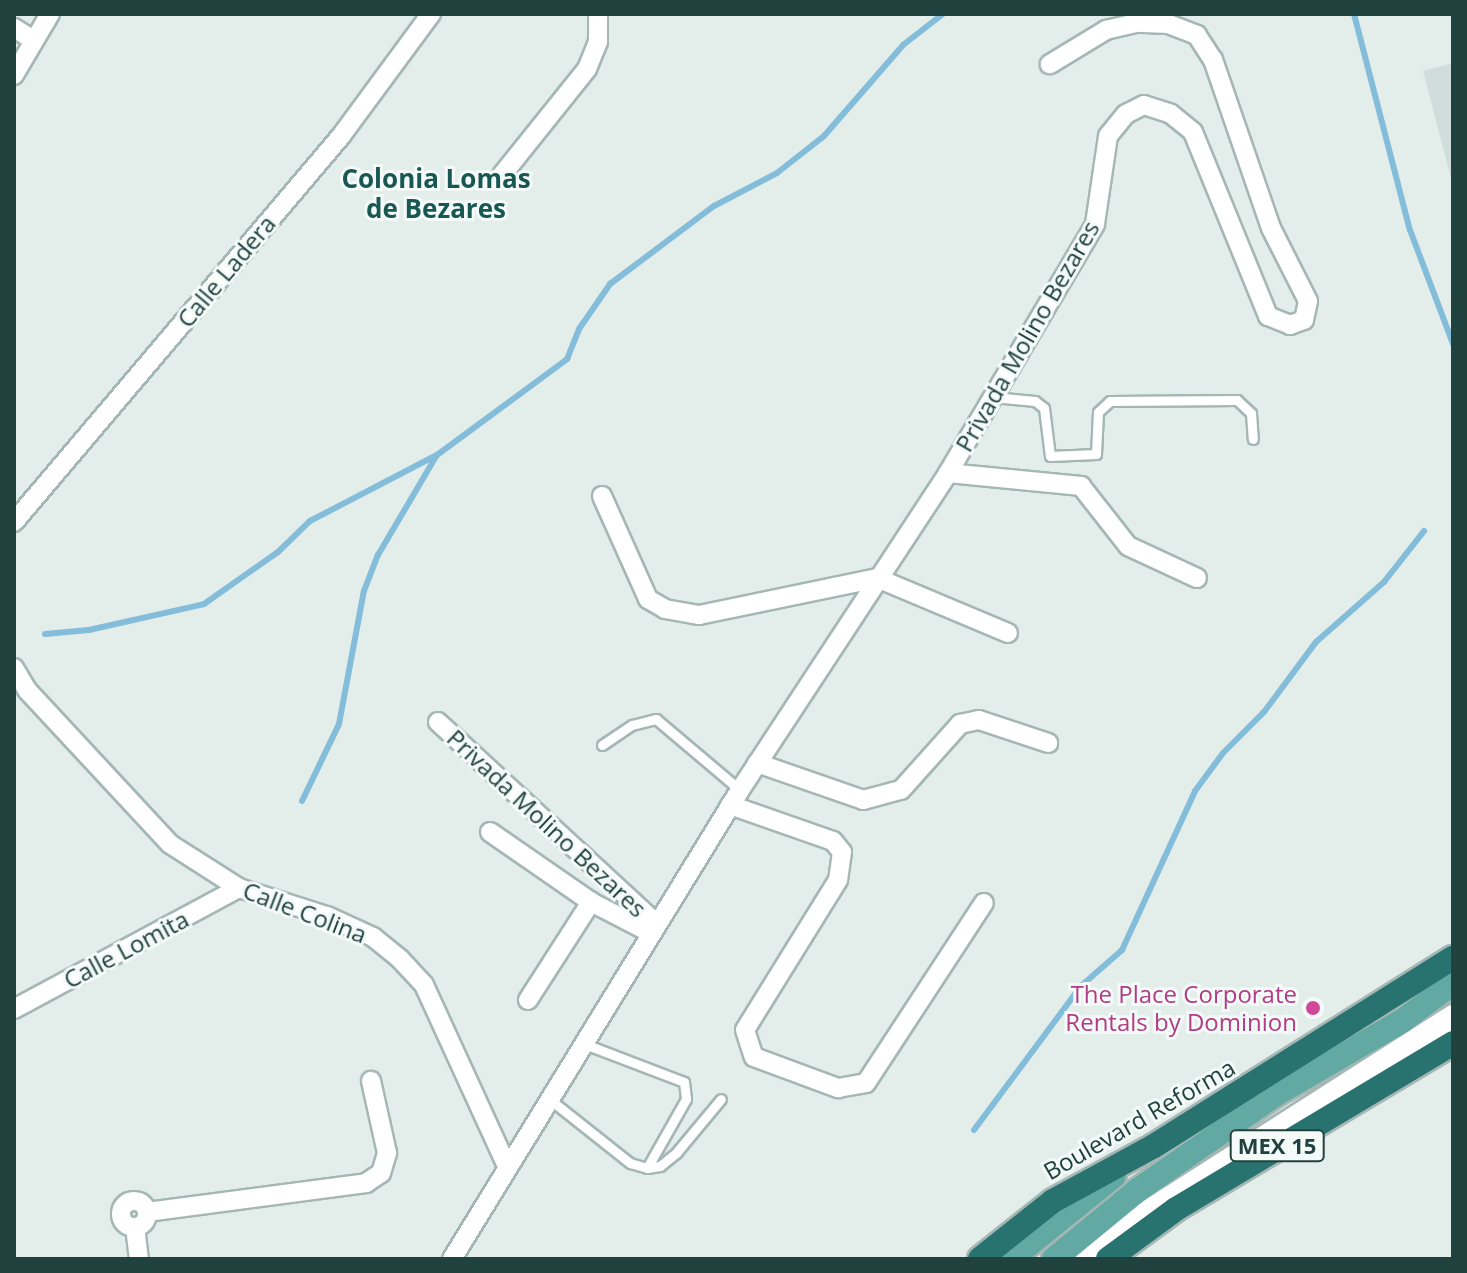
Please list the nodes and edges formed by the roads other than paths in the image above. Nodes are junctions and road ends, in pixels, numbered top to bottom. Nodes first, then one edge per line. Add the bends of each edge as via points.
1 (50, 14) edge
2 (431, 14) edge
3 (598, 14) edge
4 (14, 28) edge
5 (33, 40) junction
6 (1050, 64) dead end
7 (14, 75) edge
8 (502, 175) dead end
9 (993, 397) junction
10 (1253, 439) dead end
11 (948, 473) junction
12 (602, 496) dead end
13 (14, 522) edge
14 (877, 578) junction
15 (1197, 578) dead end
16 (1008, 633) dead end
17 (14, 668) edge
18 (438, 722) dead end
19 (1048, 743) dead end
20 (602, 745) dead end
21 (757, 763) junction
22 (735, 798) junction
23 (490, 832) dead end
24 (239, 888) junction
25 (591, 902) junction
26 (984, 903) dead end
27 (654, 928) junction
28 (1453, 958) edge
29 (1453, 983) edge
30 (528, 1000) dead end
31 (14, 1009) edge
32 (1453, 1017) edge
33 (582, 1043) junction
34 (1453, 1043) edge
35 (371, 1081) dead end
36 (548, 1098) junction
37 (721, 1099) dead end
38 (1154, 1146) junction
39 (507, 1166) junction
40 (647, 1168) junction
41 (139, 1259) edge
42 (452, 1259) edge
43 (980, 1259) edge
44 (1011, 1259) edge
45 (1054, 1259) edge
46 (1075, 1259) edge
47 (1108, 1259) edge

1 - 5 street
2 - 13 street, Calle Ladera via 341,136
3 - 8 street via 598,42 587,69
4 - 5 street
5 - 7 street
6 - 9 street, Privada Molino Bezares via 1106,30 1136,23 1169,24 1197,35 1213,60 1271,228 1308,301 1304,320 1290,325 1268,316 1193,132 1171,114 1144,105 1126,114 1108,136 1095,224
9 - 10 lane via 1035,401 1044,408 1050,456 1096,454 1098,412 1110,401 1237,400 1251,413
9 - 11 street, Privada Molino Bezares
11 - 14 street, Privada Molino Bezares
11 - 15 street via 1081,486 1128,546
12 - 14 street via 648,599 665,609 699,615
14 - 16 street
14 - 21 street, Privada Molino Bezares
17 - 24 street, Calle Colina via 27,690 141,818 170,844
18 - 27 street, Privada Molino Bezares
19 - 21 street via 979,720 960,724 901,790 863,800
20 - 22 lane via 632,725 656,719
21 - 22 street, Privada Molino Bezares
22 - 26 street via 833,841 842,852 838,880 745,1030 754,1057 838,1088 866,1083
22 - 27 street, Privada Molino Bezares
23 - 25 street
24 - 31 street, Calle Lomita
24 - 39 street, Calle Colina via 327,916 373,937 400,959 424,985
25 - 27 street
25 - 30 street
27 - 33 street, Privada Molino Bezares
28 - 38 highway, Boulevard Reforma / MEX 15
29 - 45 main road via 1402,1021 1276,1094 1138,1190
32 - 46 main road
33 - 36 street, Privada Molino Bezares
33 - 40 lane via 684,1082 686,1099
34 - 47 highway, MEX 15 via 1176,1209
35 - 41 street via 387,1153 381,1173 366,1183 147,1212 136,1201 123,1205 121,1218 135,1227
36 - 39 street, Privada Molino Bezares
36 - 40 lane via 630,1163
37 - 40 lane via 676,1153 660,1166
38 - 43 highway, Boulevard Reforma via 1053,1201
38 - 44 main road, MEX 15
39 - 42 street, Privada Molino Bezares

